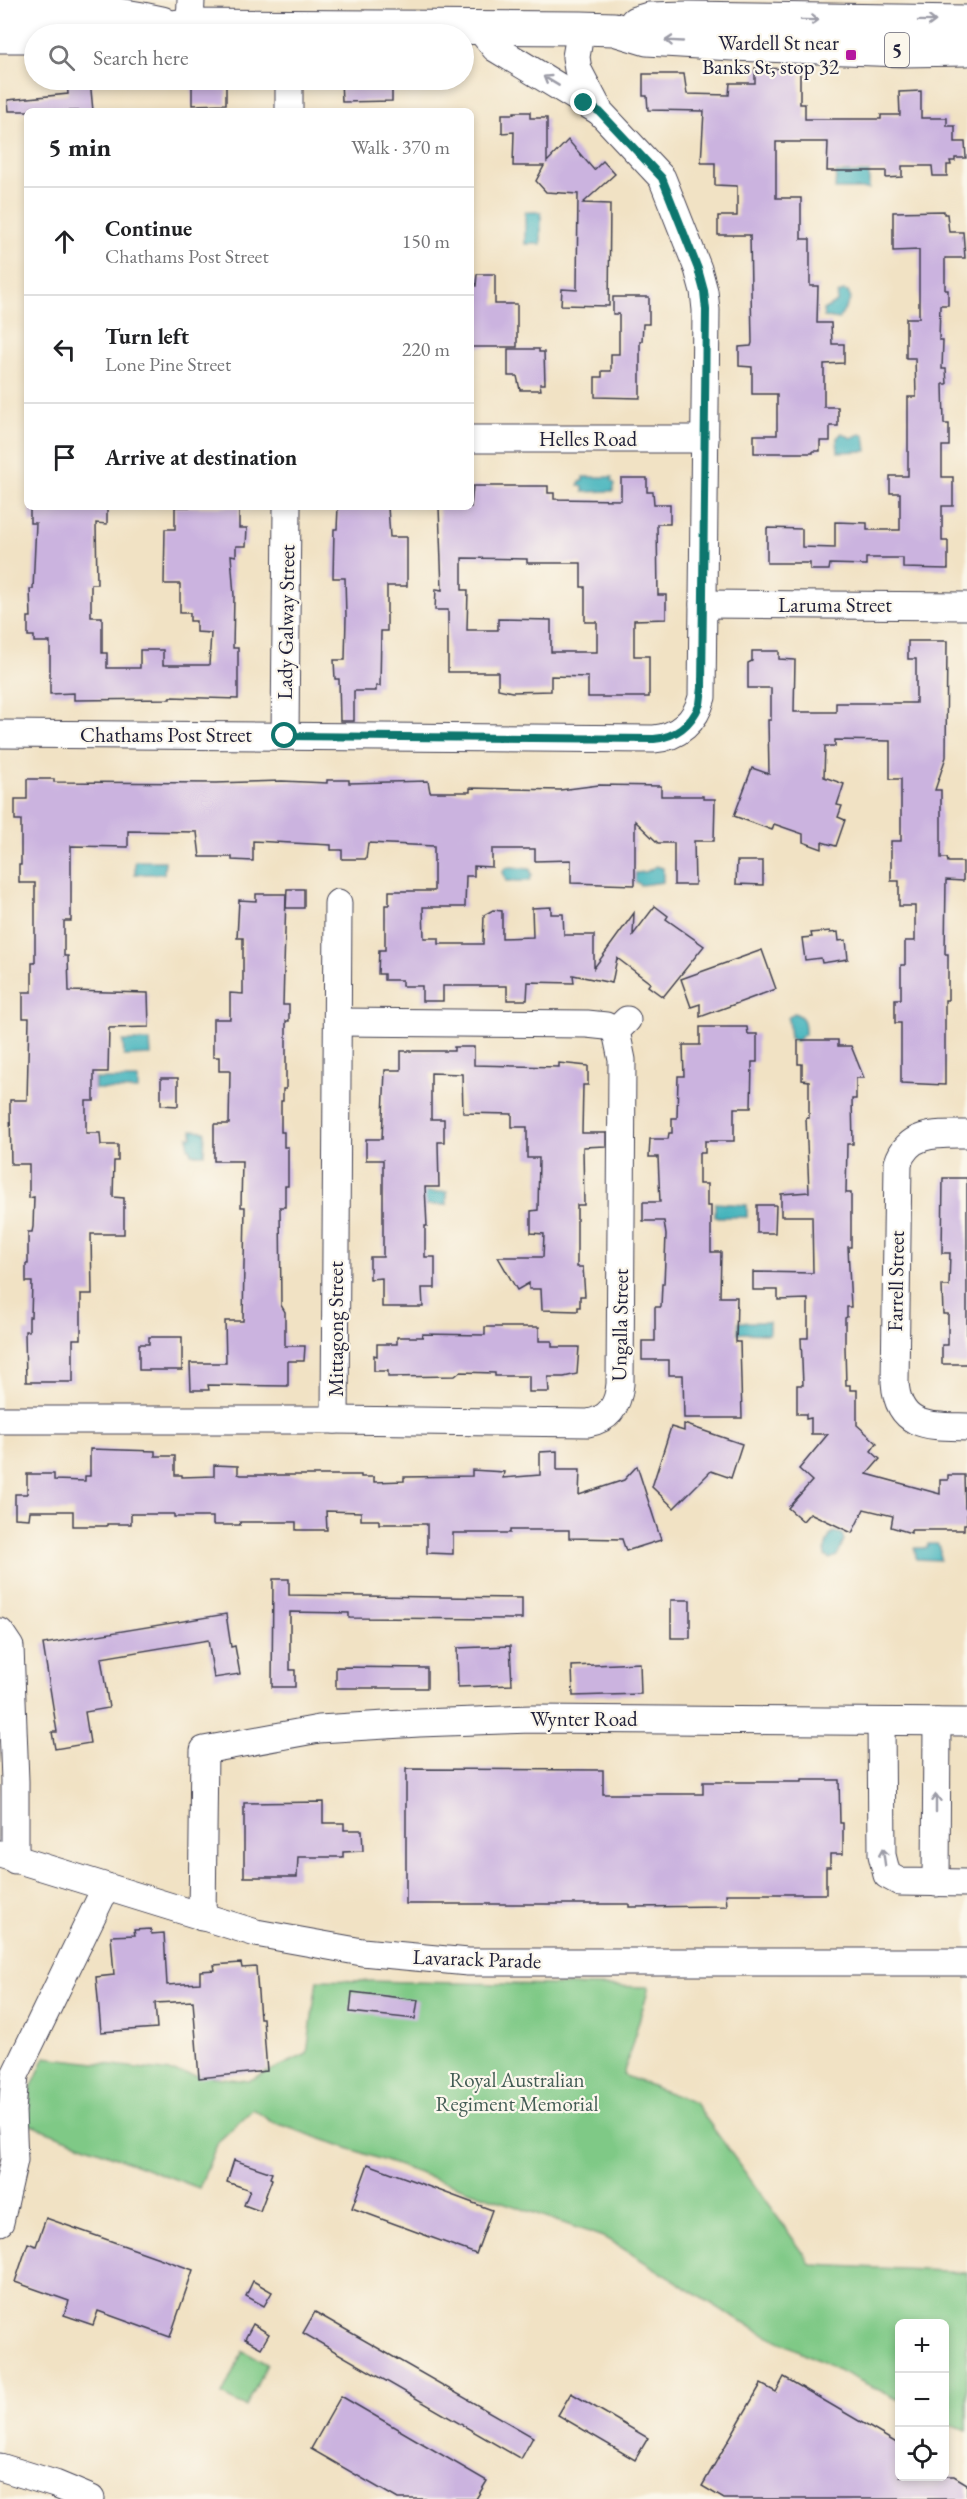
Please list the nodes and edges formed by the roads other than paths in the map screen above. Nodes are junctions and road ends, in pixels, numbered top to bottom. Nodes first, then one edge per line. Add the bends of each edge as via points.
1 (0, 7) edge
2 (187, 18) edge
3 (967, 22) edge
4 (166, 24) edge
5 (234, 24) edge
6 (474, 27) edge
7 (478, 27) junction
8 (581, 28) junction
9 (614, 29) junction
10 (0, 36) edge
11 (24, 36) edge
12 (967, 50) edge
13 (289, 90) edge
14 (288, 108) edge
15 (600, 112) junction
16 (474, 439) edge
17 (705, 440) junction
18 (287, 510) edge
19 (703, 604) junction
20 (967, 606) edge
21 (0, 734) edge
22 (285, 736) junction
23 (338, 903) dead end
24 (338, 1022) junction
25 (967, 1134) edge
26 (0, 1420) edge
27 (335, 1420) junction
28 (967, 1427) edge
29 (0, 1632) edge
30 (881, 1722) junction
31 (937, 1722) junction
32 (967, 1722) edge
33 (8, 1783) edge
34 (8, 1857) edge
35 (936, 1883) junction
36 (967, 1883) edge
37 (106, 1887) junction
38 (202, 1917) junction
39 (967, 1962) edge
40 (0, 2222) edge
41 (0, 2467) edge
42 (91, 2499) edge

1 - 2 highway, 5
2 - 4 highway, 5
2 - 5 highway, 5
9 -> 3 highway, 5 via 649,19 687,18
6 - 7 highway, 5
7 - 8 highway, 5
15 -> 7 street via 495,48
8 - 9 highway, 5
8 - 15 street via 578,70
12 -> 9 highway, 5 via 864,50 647,39
10 - 11 highway
13 - 14 street
15 - 17 street via 662,178 700,275 706,310
16 - 17 street, Helles Road
17 - 19 street
18 - 22 street, Lady Galway Street
19 - 20 street, Laruma Street
19 - 22 street, Chathams Post Street via 702,697 688,724 672,735 654,739
21 - 22 street, Chathams Post Street
23 - 24 street, Mittagong Street
24 - 27 street, Mittagong Street
24 - 27 street, Ungalla Street via 622,1026 620,1372 612,1412 588,1423
25 - 28 street, Farrell Street via 920,1137 909,1144 898,1163 895,1382 899,1404 912,1419 926,1425
26 - 27 street, Mittagong Street
29 - 33 street via 10,1647
30 - 31 street, Wynter Road
35 -> 30 street via 900,1882 887,1875 882,1854
30 - 38 street, Wynter Road via 532,1719 419,1723 320,1729 204,1750
31 - 32 street, Wynter Road
35 -> 31 street
33 - 34 street
34 - 37 street, Lavarack Parade
35 - 36 street
37 - 38 street, Lavarack Parade
37 - 40 street via 15,2075 14,2160
38 - 39 street, Lavarack Parade via 256,1933 362,1952 468,1962
41 - 42 street

